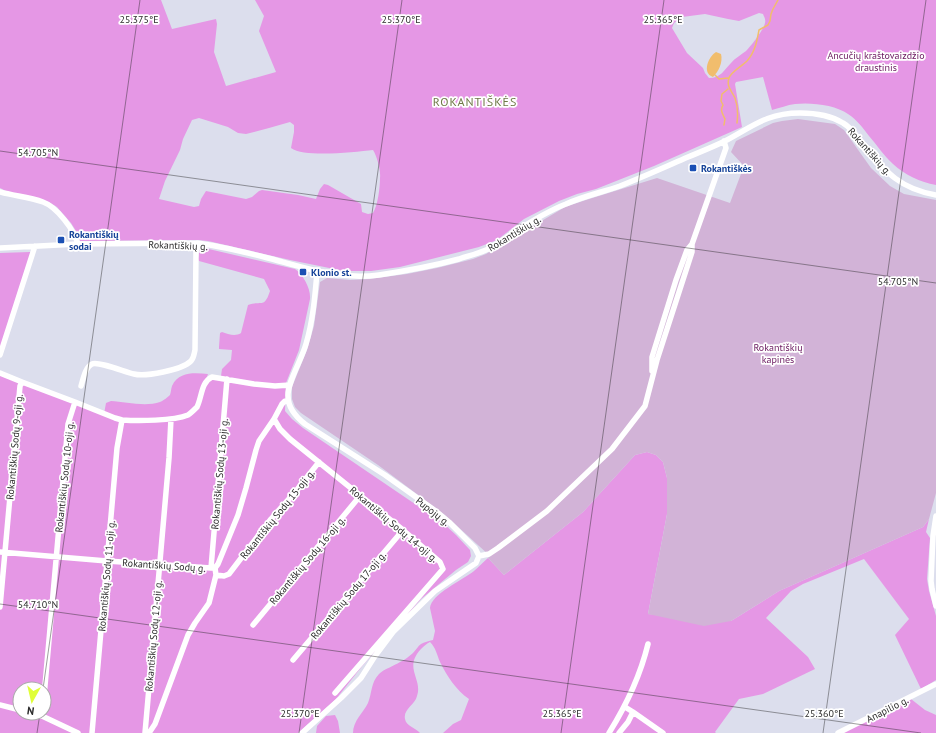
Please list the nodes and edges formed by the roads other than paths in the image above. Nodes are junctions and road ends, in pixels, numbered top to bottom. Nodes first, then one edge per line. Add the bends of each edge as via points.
1 (724, 141) junction
2 (0, 192) edge
3 (936, 195) edge
4 (197, 243) junction
5 (78, 244) junction
6 (35, 246) junction
7 (0, 248) edge
8 (317, 272) junction
9 (0, 355) edge
10 (0, 373) edge
11 (227, 380) junction
12 (22, 382) junction
13 (290, 385) junction
14 (81, 386) dead end
15 (288, 400) junction
16 (75, 402) junction
17 (171, 419) junction
18 (274, 419) junction
19 (122, 420) junction
20 (319, 462) junction
21 (360, 496) junction
22 (936, 516) edge
23 (403, 530) junction
24 (2, 552) edge
25 (57, 556) junction
26 (479, 556) junction
27 (108, 561) junction
28 (160, 565) junction
29 (213, 568) junction
30 (216, 575) junction
31 (936, 606) edge
32 (0, 607) edge
33 (253, 625) dead end
34 (648, 644) dead end
35 (293, 660) dead end
36 (45, 681) edge
37 (936, 684) edge
38 (335, 693) dead end
39 (0, 705) edge
40 (625, 707) junction
41 (12, 708) edge
42 (633, 712) junction
43 (52, 719) edge
44 (846, 731) edge
45 (78, 733) edge
46 (92, 733) edge
47 (145, 733) edge
48 (149, 733) edge
49 (302, 733) edge
50 (609, 733) edge
51 (619, 733) edge
52 (663, 733) edge
53 (838, 733) edge

1 - 3 street, Rokantiškių g. via 771,117 790,113 819,114 842,122 851,129 896,180 918,191
1 - 8 street, Rokantiškių g. via 621,185 567,203 478,253 379,275 355,277
1 - 26 street via 725,152 692,244 692,252 645,406 612,449 539,518 498,548
2 - 5 street via 44,202 50,206 64,219 76,236
4 - 5 street, Rokantiškių g.
4 - 8 street, Rokantiškių g.
4 - 14 street via 195,350 190,362 182,367 141,375 93,364 87,369
5 - 6 street, Rokantiškių g.
6 - 7 street, Rokantiškių g.
6 - 9 street
8 - 13 street via 306,344
10 - 12 street, Rokantiškių Sodų 9-oji g.
11 - 13 street via 275,386
11 - 17 street via 216,377 209,379 193,412
11 - 29 street, Rokantiškių Sodų 13-oji g.
12 - 16 street
12 - 24 street, Rokantiškių Sodų 9-oji g.
13 - 15 street
15 - 18 street, Rokantiškių Sodų g. via 282,404
15 - 26 street, Pupojų g. via 296,417 437,512 475,548
16 - 19 street
16 - 25 street, Rokantiškių Sodų 10-oji g. via 68,424
17 - 19 street
17 - 28 street, Rokantiškių Sodų 12-oji g.
18 - 20 street, Rokantiškių Sodų 14-oji g. via 290,439
18 - 29 street, Rokantiškių Sodų g. via 257,446 238,515 218,564
19 - 27 street, Rokantiškių Sodų 11-oji g. via 117,448
20 - 21 street, Rokantiškių Sodų 14-oji g.
20 - 30 street, Rokantiškių Sodų 15-oji g. via 229,574
21 - 23 street, Rokantiškių Sodų 14-oji g.
21 - 33 street, Rokantiškių Sodų 16-oji g.
22 - 31 street via 931,581
23 - 35 street, Rokantiškių Sodų 17-oji g.
23 - 38 street, Rokantiškių Sodų 14-oji g. via 440,562 442,569
24 - 25 street, Rokantiškių Sodų g.
24 - 32 street, Rokantiškių Sodų 9-oji g.
25 - 27 street, Rokantiškių Sodų g.
25 - 36 street, Rokantiškių Sodų 10-oji g.
26 - 49 street via 476,563 435,591 393,632 361,678
27 - 28 street, Rokantiškių Sodų g.
27 - 46 street, Rokantiškių Sodų 11-oji g.
28 - 29 street, Rokantiškių Sodų g.
28 - 47 street, Rokantiškių Sodų 12-oji g.
29 - 30 street, Rokantiškių Sodų 13-oji g.
30 - 48 street via 209,603 188,635 155,724
34 - 40 street via 642,667
37 - 44 street, Anapilio g.
39 - 41 street
40 - 42 street
40 - 50 street
42 - 51 street
42 - 52 street
43 - 45 street
44 - 53 street, Anapilio g.

